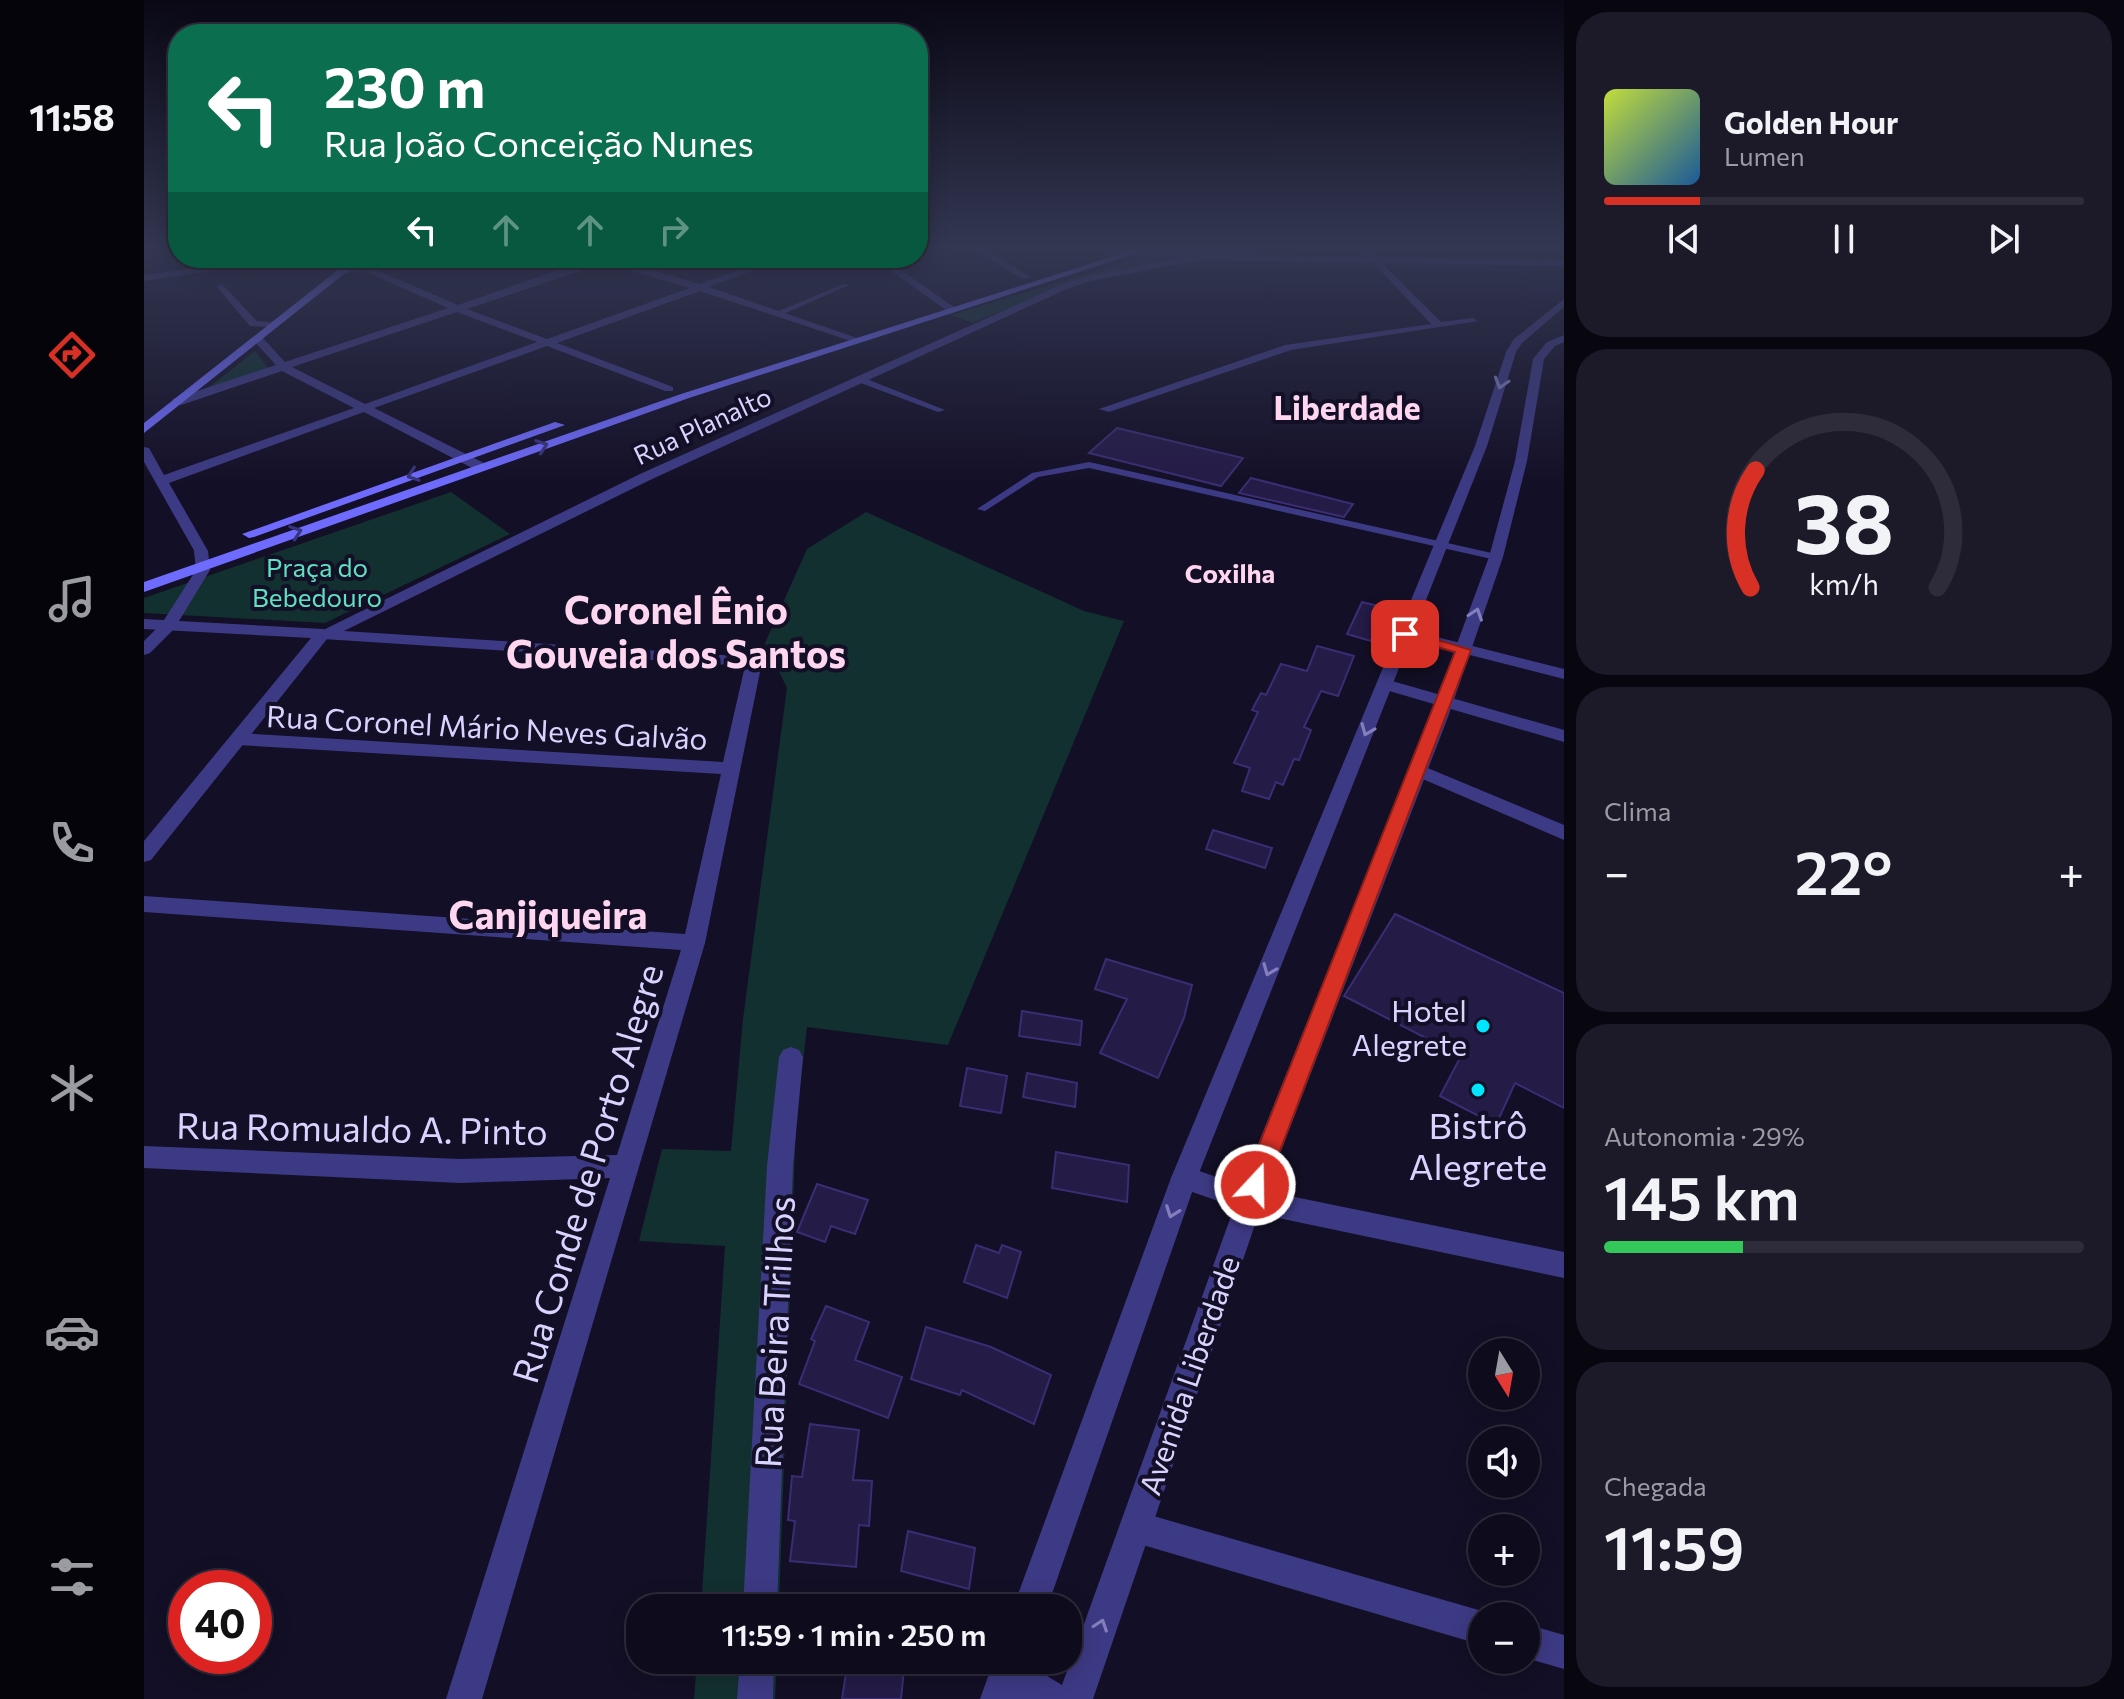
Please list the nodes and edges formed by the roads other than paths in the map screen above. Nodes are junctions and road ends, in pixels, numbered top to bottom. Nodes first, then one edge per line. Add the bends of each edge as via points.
1 (271, 327) edge
2 (399, 327) edge
3 (510, 327) edge
4 (586, 327) edge
5 (822, 327) edge
6 (863, 327) edge
7 (898, 327) edge
8 (976, 327) edge
9 (1430, 327) edge
10 (1537, 327) edge
11 (842, 334) junction
12 (1564, 338) edge
13 (258, 339) junction
14 (858, 340) junction
15 (548, 341) junction
16 (283, 367) junction
17 (861, 380) junction
18 (669, 389) junction
19 (177, 402) junction
20 (363, 408) junction
21 (1105, 409) dead end
22 (941, 410) dead end
23 (144, 429) edge
24 (144, 451) edge
25 (463, 457) junction
26 (481, 467) junction
27 (161, 481) junction
28 (982, 509) dead end
29 (230, 541) dead end
30 (1441, 545) junction
31 (198, 555) junction
32 (1496, 557) junction
33 (144, 573) edge
34 (144, 587) edge
35 (144, 624) edge
36 (169, 625) junction
37 (323, 634) junction
38 (1405, 634) junction
39 (144, 650) edge
40 (1464, 650) junction
41 (1564, 674) edge
42 (1385, 684) junction
43 (1445, 702) junction
44 (1564, 736) edge
45 (238, 739) junction
46 (733, 769) junction
47 (1418, 770) junction
48 (1564, 833) edge
49 (144, 855) edge
50 (144, 904) edge
51 (694, 943) junction
52 (791, 1057) dead end
53 (144, 1157) edge
54 (625, 1166) junction
55 (1184, 1178) junction
56 (1250, 1200) junction
57 (1564, 1265) edge
58 (1136, 1527) junction
59 (761, 1594) edge
60 (1035, 1594) edge
61 (1468, 1624) edge
62 (1540, 1645) edge
63 (1564, 1652) edge
64 (756, 1674) edge
65 (1005, 1677) edge
66 (464, 1699) edge
67 (755, 1699) edge
68 (1052, 1699) edge
69 (1075, 1699) edge

1 - 13 main road
2 - 16 street
3 - 15 street
4 - 15 street
5 - 11 street
6 - 11 main road
7 - 14 main road
8 - 17 street, Rua Planalto
9 - 21 street via 1289,347
10 -> 30 street via 1511,352
11 - 14 street
11 - 18 main road
12 - 32 street, Avenida Liberdade via 1539,359 1521,461
13 - 16 street
13 - 19 main road
26 -> 14 main road
15 - 18 street
15 - 20 street
16 - 19 street
16 - 20 street
17 - 22 lane
17 - 37 street, Rua Planalto via 645,477
18 - 25 main road
19 - 23 main road
20 - 25 street
20 - 27 street
24 - 27 street
25 - 26 street
25 -> 29 main road
31 -> 26 main road
27 - 31 street
28 - 30 lane via 1035,475 1089,465
30 - 32 lane
30 - 38 street
31 - 33 main road
31 - 34 main road
31 - 36 street via 200,577
40 -> 32 street, Avenida Liberdade
35 - 36 street
36 - 37 street
36 - 39 street
37 - 45 street
37 - 46 street, Rua Conde de Porto Alegre via 754,662
38 - 40 street
38 - 42 street
40 - 41 street
40 - 43 street, Avenida Liberdade
42 - 43 street
42 -> 55 street
43 - 44 street
43 - 47 street, Avenida Liberdade
45 - 46 street, Rua Coronel Mário Neves Galvão
45 - 49 street
46 - 51 street, Rua Conde de Porto Alegre
47 - 48 street
47 - 56 street, Avenida Liberdade
50 - 51 street
51 - 54 street, Rua Conde de Porto Alegre
52 - 59 street, Rua Beira Trilhos via 780,1166
53 - 54 street, Rua Romualdo A. Pinto via 460,1171
54 - 66 street, Rua Conde de Porto Alegre
55 - 56 street
55 -> 60 street
56 - 57 street
56 - 58 street, Avenida Liberdade
58 - 61 street
69 -> 58 street, Avenida Liberdade
62 - 63 street
64 - 67 street
65 - 68 street

